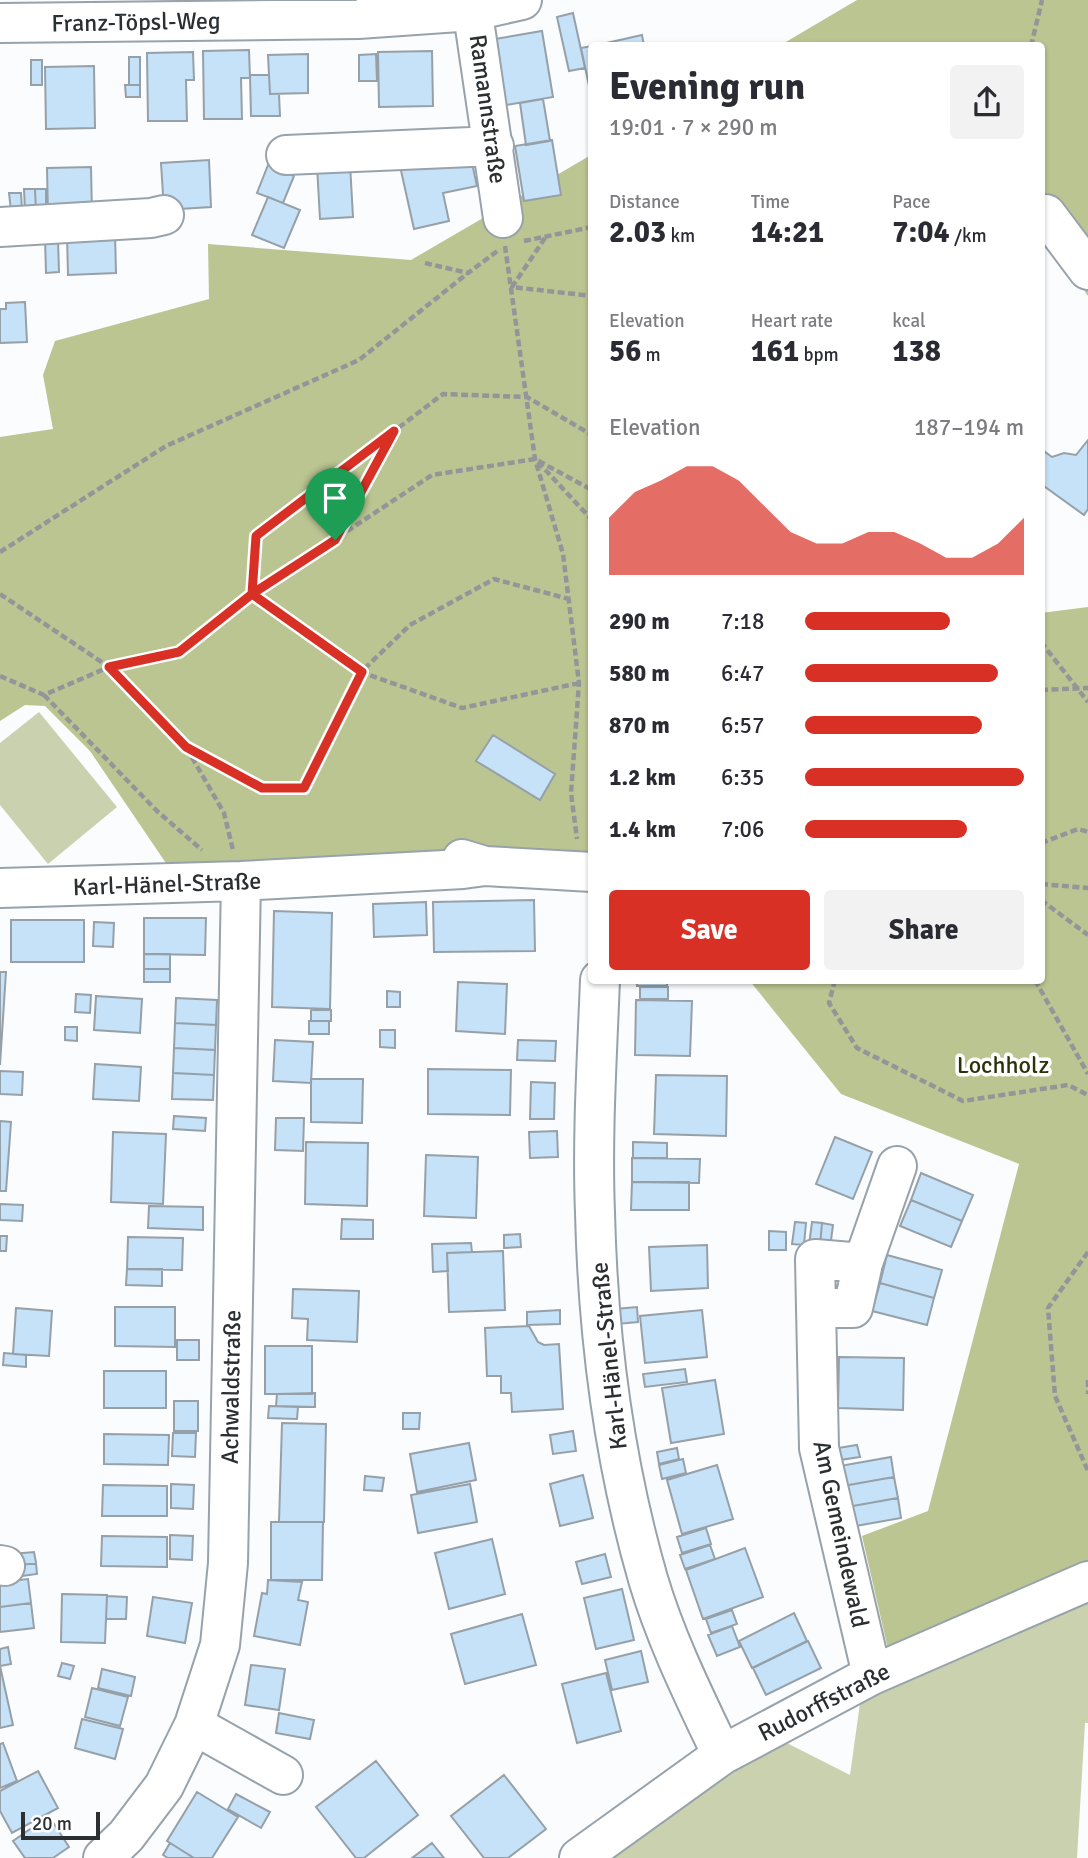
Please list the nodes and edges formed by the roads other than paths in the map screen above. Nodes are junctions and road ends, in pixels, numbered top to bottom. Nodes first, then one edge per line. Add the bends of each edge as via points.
1 (522, 0) edge
2 (472, 5) edge
3 (0, 23) edge
4 (495, 146) junction
5 (286, 155) dead end
6 (1046, 214) dead end
7 (164, 215) dead end
8 (0, 227) edge
9 (504, 232) road end
10 (1088, 271) edge
11 (587, 871) edge
12 (241, 881) junction
13 (0, 888) edge
14 (600, 984) edge
15 (897, 1166) dead end
16 (1088, 1581) edge
17 (872, 1675) junction
18 (194, 1726) junction
19 (722, 1755) junction
20 (283, 1775) dead end
21 (103, 1858) edge
22 (579, 1858) edge

1 - 2 street, Franz-Töpsl-Weg
2 - 3 street, Franz-Töpsl-Weg via 358,19
2 - 4 street, Ramannstraße
4 - 5 street
4 - 9 street, Ramannstraße
6 - 10 street
7 - 8 street
11 - 12 street, Karl-Hänel-Straße via 485,866 453,857 363,859 333,877
12 - 13 street, Karl-Hänel-Straße
12 - 18 street, Achwaldstraße via 228,1563 220,1645
14 - 19 street, Karl-Hänel-Straße via 594,1213 607,1385 627,1497 649,1581 679,1665
15 - 17 street, Am Gemeindewald via 863,1263 853,1308 816,1308 819,1448
16 - 17 street, Rudorffstraße
17 - 19 street, Rudorffstraße
18 - 20 street
18 - 21 street, Achwaldstraße via 163,1786 126,1836
19 - 22 street, Rudorffstraße

